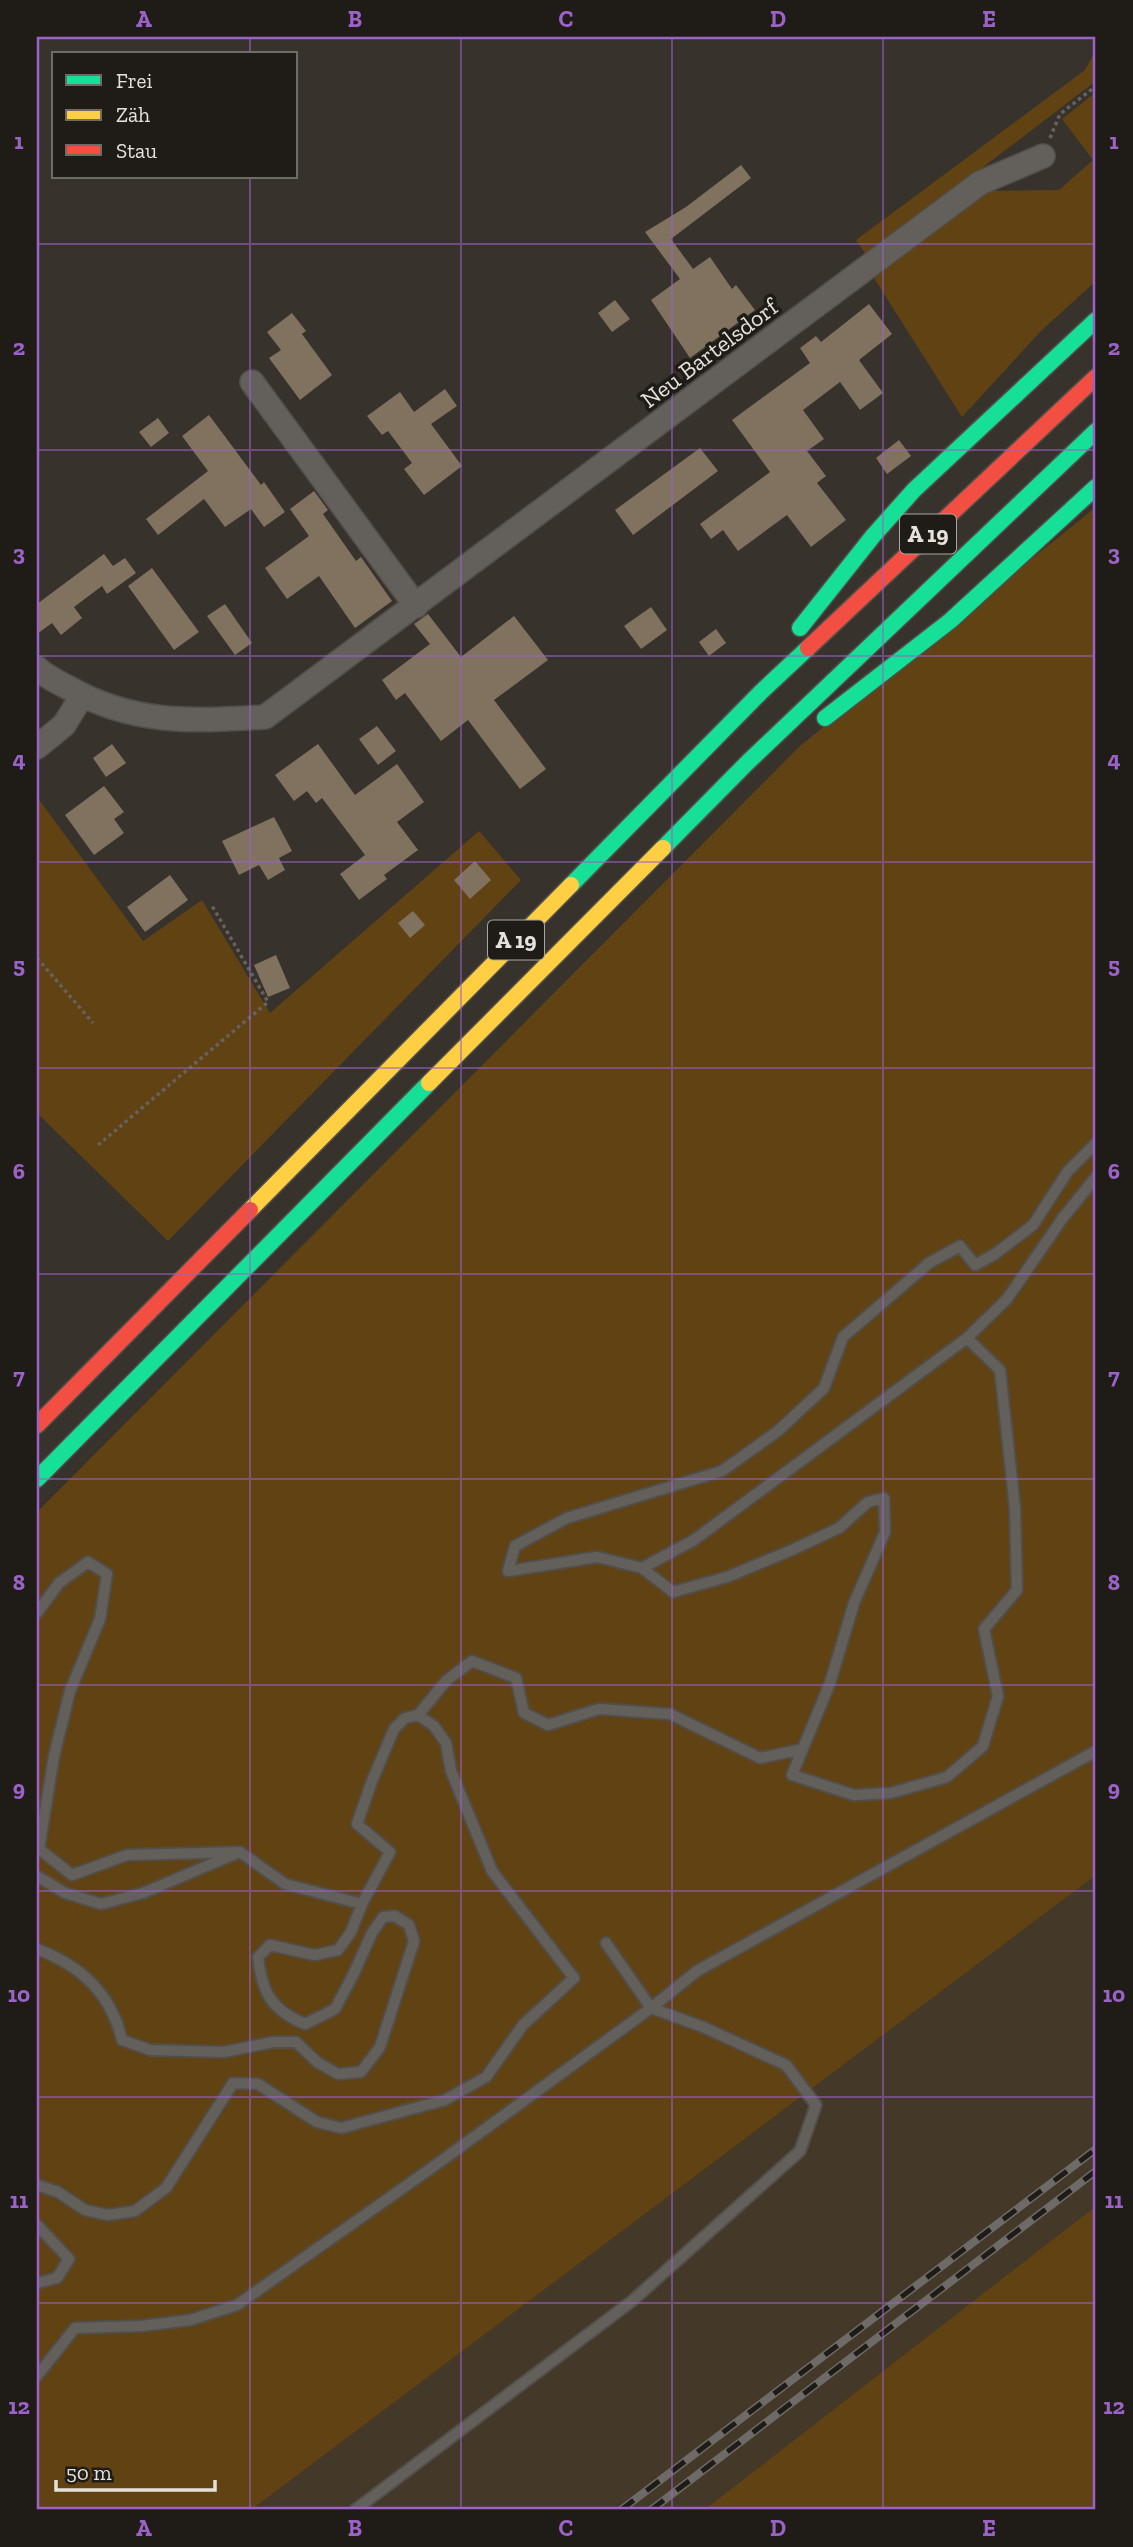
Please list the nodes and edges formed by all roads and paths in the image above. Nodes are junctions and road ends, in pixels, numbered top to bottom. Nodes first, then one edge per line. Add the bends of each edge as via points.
1 (1096, 86) edge
2 (1042, 156) joint
3 (1096, 320) edge
4 (1096, 377) edge
5 (252, 382) dead end
6 (1096, 431) edge
7 (1096, 487) edge
8 (416, 606) junction
9 (37, 668) edge
10 (761, 692) junction
11 (82, 696) junction
12 (818, 724) dead end
13 (796, 741) dead end
14 (37, 747) edge
15 (748, 762) junction
16 (211, 904) dead end
17 (37, 958) edge
18 (93, 1023) dead end
19 (1096, 1143) edge
20 (98, 1145) dead end
21 (1096, 1177) edge
22 (967, 1338) junction
23 (37, 1425) edge
24 (37, 1479) edge
25 (642, 1568) junction
26 (37, 1613) edge
27 (418, 1715) junction
28 (803, 1749) junction
29 (1096, 1751) edge
30 (240, 1852) junction
31 (37, 1876) edge
32 (362, 1904) junction
33 (606, 1943) dead end
34 (37, 1949) edge
35 (650, 2008) junction
36 (37, 2185) edge
37 (37, 2225) edge
38 (37, 2283) edge
39 (37, 2376) edge
40 (355, 2510) edge

1 - 2 path via 1059,114
2 - 8 street, Neu Bartelsdorf via 980,183
3 - 10 highway via 914,490 789,643
4 - 10 highway, A 19
5 - 8 street
6 - 15 highway, A 19
7 - 12 highway via 950,621
8 - 11 street, Neu Bartelsdorf via 265,717 161,718 133,714
9 - 11 street, Neu Bartelsdorf
10 - 23 highway, A 19
11 - 14 street via 64,725
13 - 15 highway
15 - 24 highway, A 19
16 - 20 path via 268,1002
17 - 18 path
19 - 25 lane via 1068,1171 1033,1225 975,1265 960,1246 929,1263 844,1337 824,1388 778,1431 722,1471 567,1518 515,1546 508,1571 597,1556
21 - 22 lane via 1007,1299
22 - 25 lane via 694,1539
22 - 28 lane via 1000,1370 1015,1508 1017,1590 985,1629 998,1696 983,1746 947,1777 891,1793 854,1795 792,1775
25 - 28 lane via 673,1592 727,1577 839,1528 869,1502 884,1497 885,1532 854,1604 831,1683
26 - 30 lane via 59,1583 88,1562 107,1574 100,1619 70,1691 39,1849 72,1875 127,1854
27 - 28 lane via 446,1681 472,1661 516,1678 524,1713 548,1725 599,1709 670,1714 760,1758
27 - 32 lane via 405,1718 394,1729 357,1824 390,1852
27 - 36 lane via 446,1742 452,1771 492,1871 574,1978 523,2025 486,2077 445,2100 341,2128 317,2122 258,2084 233,2082 166,2188 135,2211 108,2215 85,2210
29 - 35 lane via 697,1971
30 - 31 lane via 143,1893 101,1904 65,1894
30 - 32 lane via 285,1884
32 - 34 lane via 338,1951 315,1955 270,1945 258,1957 261,1981 273,2004 305,2024 335,2008 383,1917 396,1916 409,1925 414,1941 380,2047 361,2072 338,2074 296,2042 224,2052 150,2050 122,2040 116,2017 97,1989 64,1960
33 - 35 lane
35 - 39 lane via 237,2305 190,2320 75,2328
35 - 40 lane via 786,2066 816,2105 800,2151 632,2301
37 - 38 lane via 69,2259 57,2278

